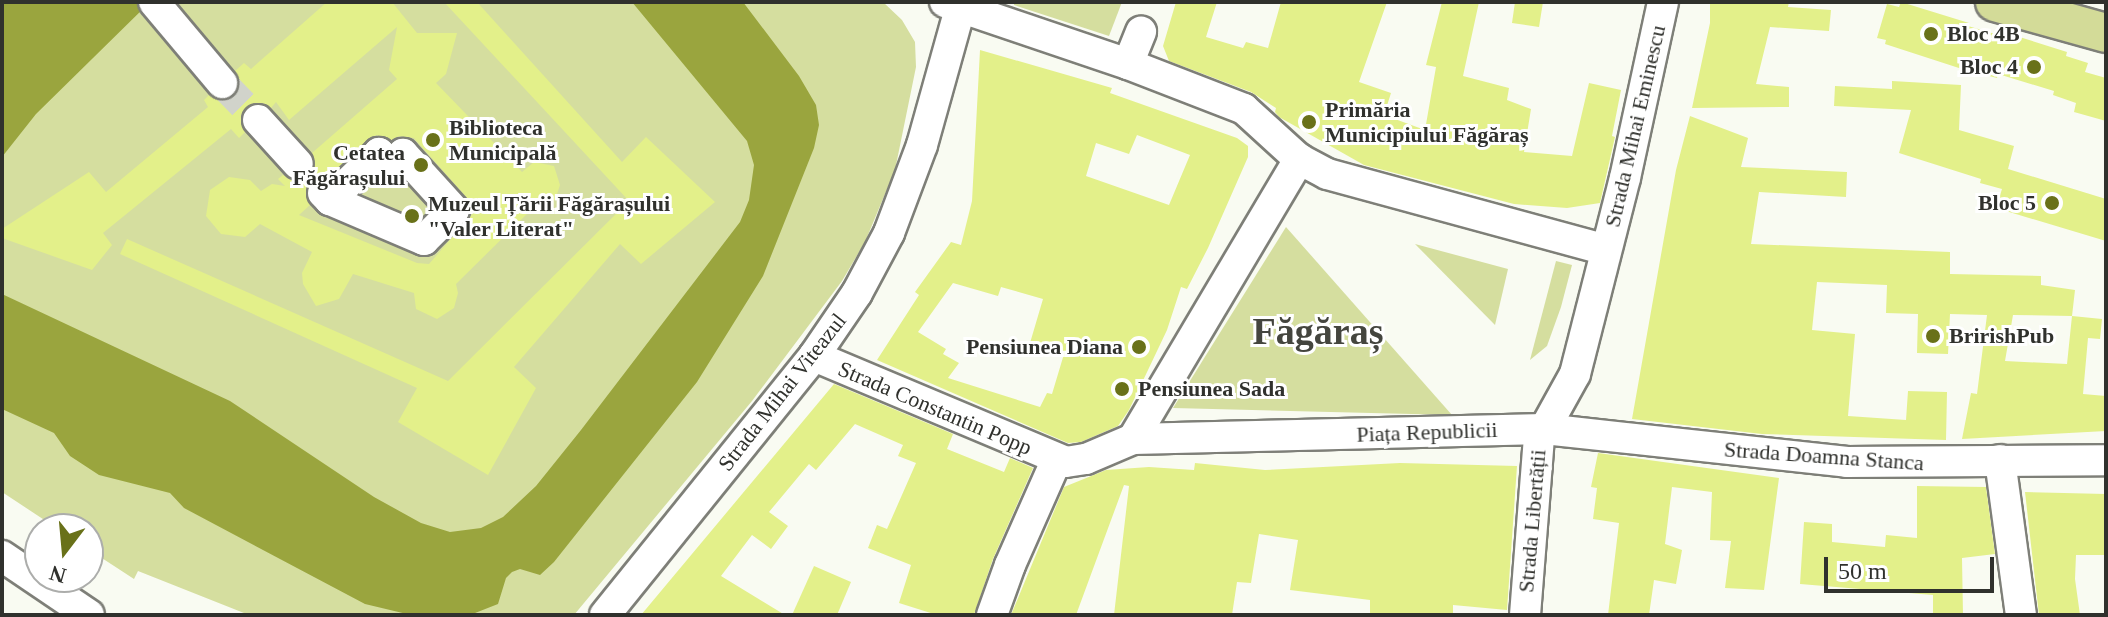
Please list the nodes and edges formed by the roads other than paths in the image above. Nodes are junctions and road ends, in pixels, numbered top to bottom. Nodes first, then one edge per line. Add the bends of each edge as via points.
1 (1663, 2) edge
2 (1995, 2) edge
3 (956, 4) edge
4 (158, 6) edge
5 (1141, 31) dead end
6 (2106, 33) edge
7 (1128, 64) junction
8 (222, 83) tunnel mouth
9 (258, 120) tunnel mouth
10 (1299, 159) junction
11 (298, 164) dead end
12 (1606, 250) junction
13 (814, 356) junction
14 (1544, 429) junction
15 (1133, 439) junction
16 (2000, 460) junction
17 (2106, 460) edge
18 (1056, 461) junction
19 (2, 556) edge
20 (89, 615) edge
21 (605, 615) edge
22 (992, 615) edge
23 (1525, 615) edge
24 (2021, 615) edge

1 - 12 street, Strada Mihai Eminescu
2 - 6 main road
3 - 7 street
3 - 13 street, Strada Mihai Viteazul via 922,145 889,233
4 - 8 street
5 - 7 street
7 - 10 street via 1244,109
9 - 11 street
10 - 12 street via 1347,181
10 - 15 street
12 - 14 street via 1575,374
13 - 18 street, Strada Constantin Popp
13 - 21 street, Strada Mihai Viteazul
14 - 15 street, Piața Republicii
14 - 16 street, Strada Doamna Stanca via 1847,462
14 - 23 street, Strada Libertății via 1536,458
15 - 18 street, Piața Republicii via 1086,459
16 - 17 street, Strada Doamna Stanca
16 - 24 street
18 - 22 street
19 - 20 street

